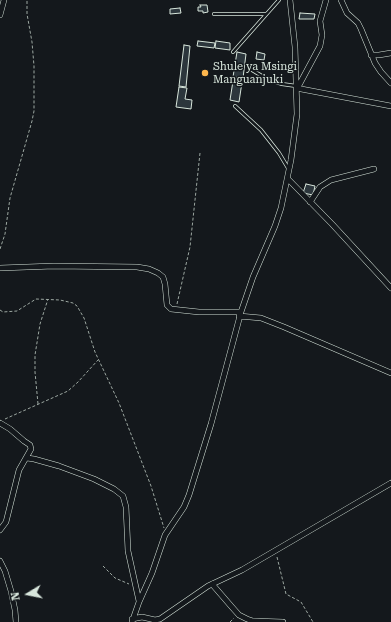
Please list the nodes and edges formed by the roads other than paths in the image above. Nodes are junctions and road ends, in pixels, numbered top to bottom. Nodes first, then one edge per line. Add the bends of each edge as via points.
1 (4, 0) edge
2 (279, 0) edge
3 (290, 0) edge
4 (326, 0) edge
5 (340, 0) edge
6 (214, 14) dead end
7 (267, 14) junction
8 (0, 15) edge
9 (233, 52) dead end
10 (391, 53) edge
11 (372, 55) junction
12 (252, 70) dead end
13 (391, 83) edge
14 (297, 87) junction
15 (235, 106) dead end
16 (391, 106) edge
17 (374, 169) dead end
18 (290, 170) junction
19 (288, 179) junction
20 (310, 202) junction
21 (0, 268) edge
22 (391, 288) edge
23 (240, 314) junction
24 (391, 373) edge
25 (0, 422) edge
26 (27, 458) junction
27 (391, 483) edge
28 (0, 530) edge
29 (0, 561) edge
30 (7, 577) junction
31 (0, 578) edge
32 (212, 584) junction
33 (139, 602) junction
34 (132, 620) edge
35 (16, 622) edge
36 (283, 622) edge

1 - 8 street
2 - 7 lane
3 - 14 street
4 - 14 street via 321,15 320,46
5 - 11 street via 347,13 358,23
6 - 7 lane
7 - 9 lane
10 - 11 street
11 - 13 street via 381,72
12 - 14 lane via 267,79
14 - 16 street
14 - 18 street via 297,114
15 - 18 lane via 261,130
17 - 20 street via 331,180 320,187
18 - 19 street
19 - 20 street
19 - 23 street via 275,226
20 - 22 street
21 - 23 street via 54,266 149,269 158,272 162,277 171,309
23 - 24 street via 261,318
23 - 33 street via 190,495 165,535
25 - 26 street via 30,445
26 - 28 street via 19,470 6,522
26 - 33 street via 94,479 123,496 128,551
27 - 32 street via 232,576
29 - 30 street
30 - 31 street
30 - 35 street
32 - 34 street via 160,619 142,617
32 - 36 street via 235,611 247,619
33 - 34 street

